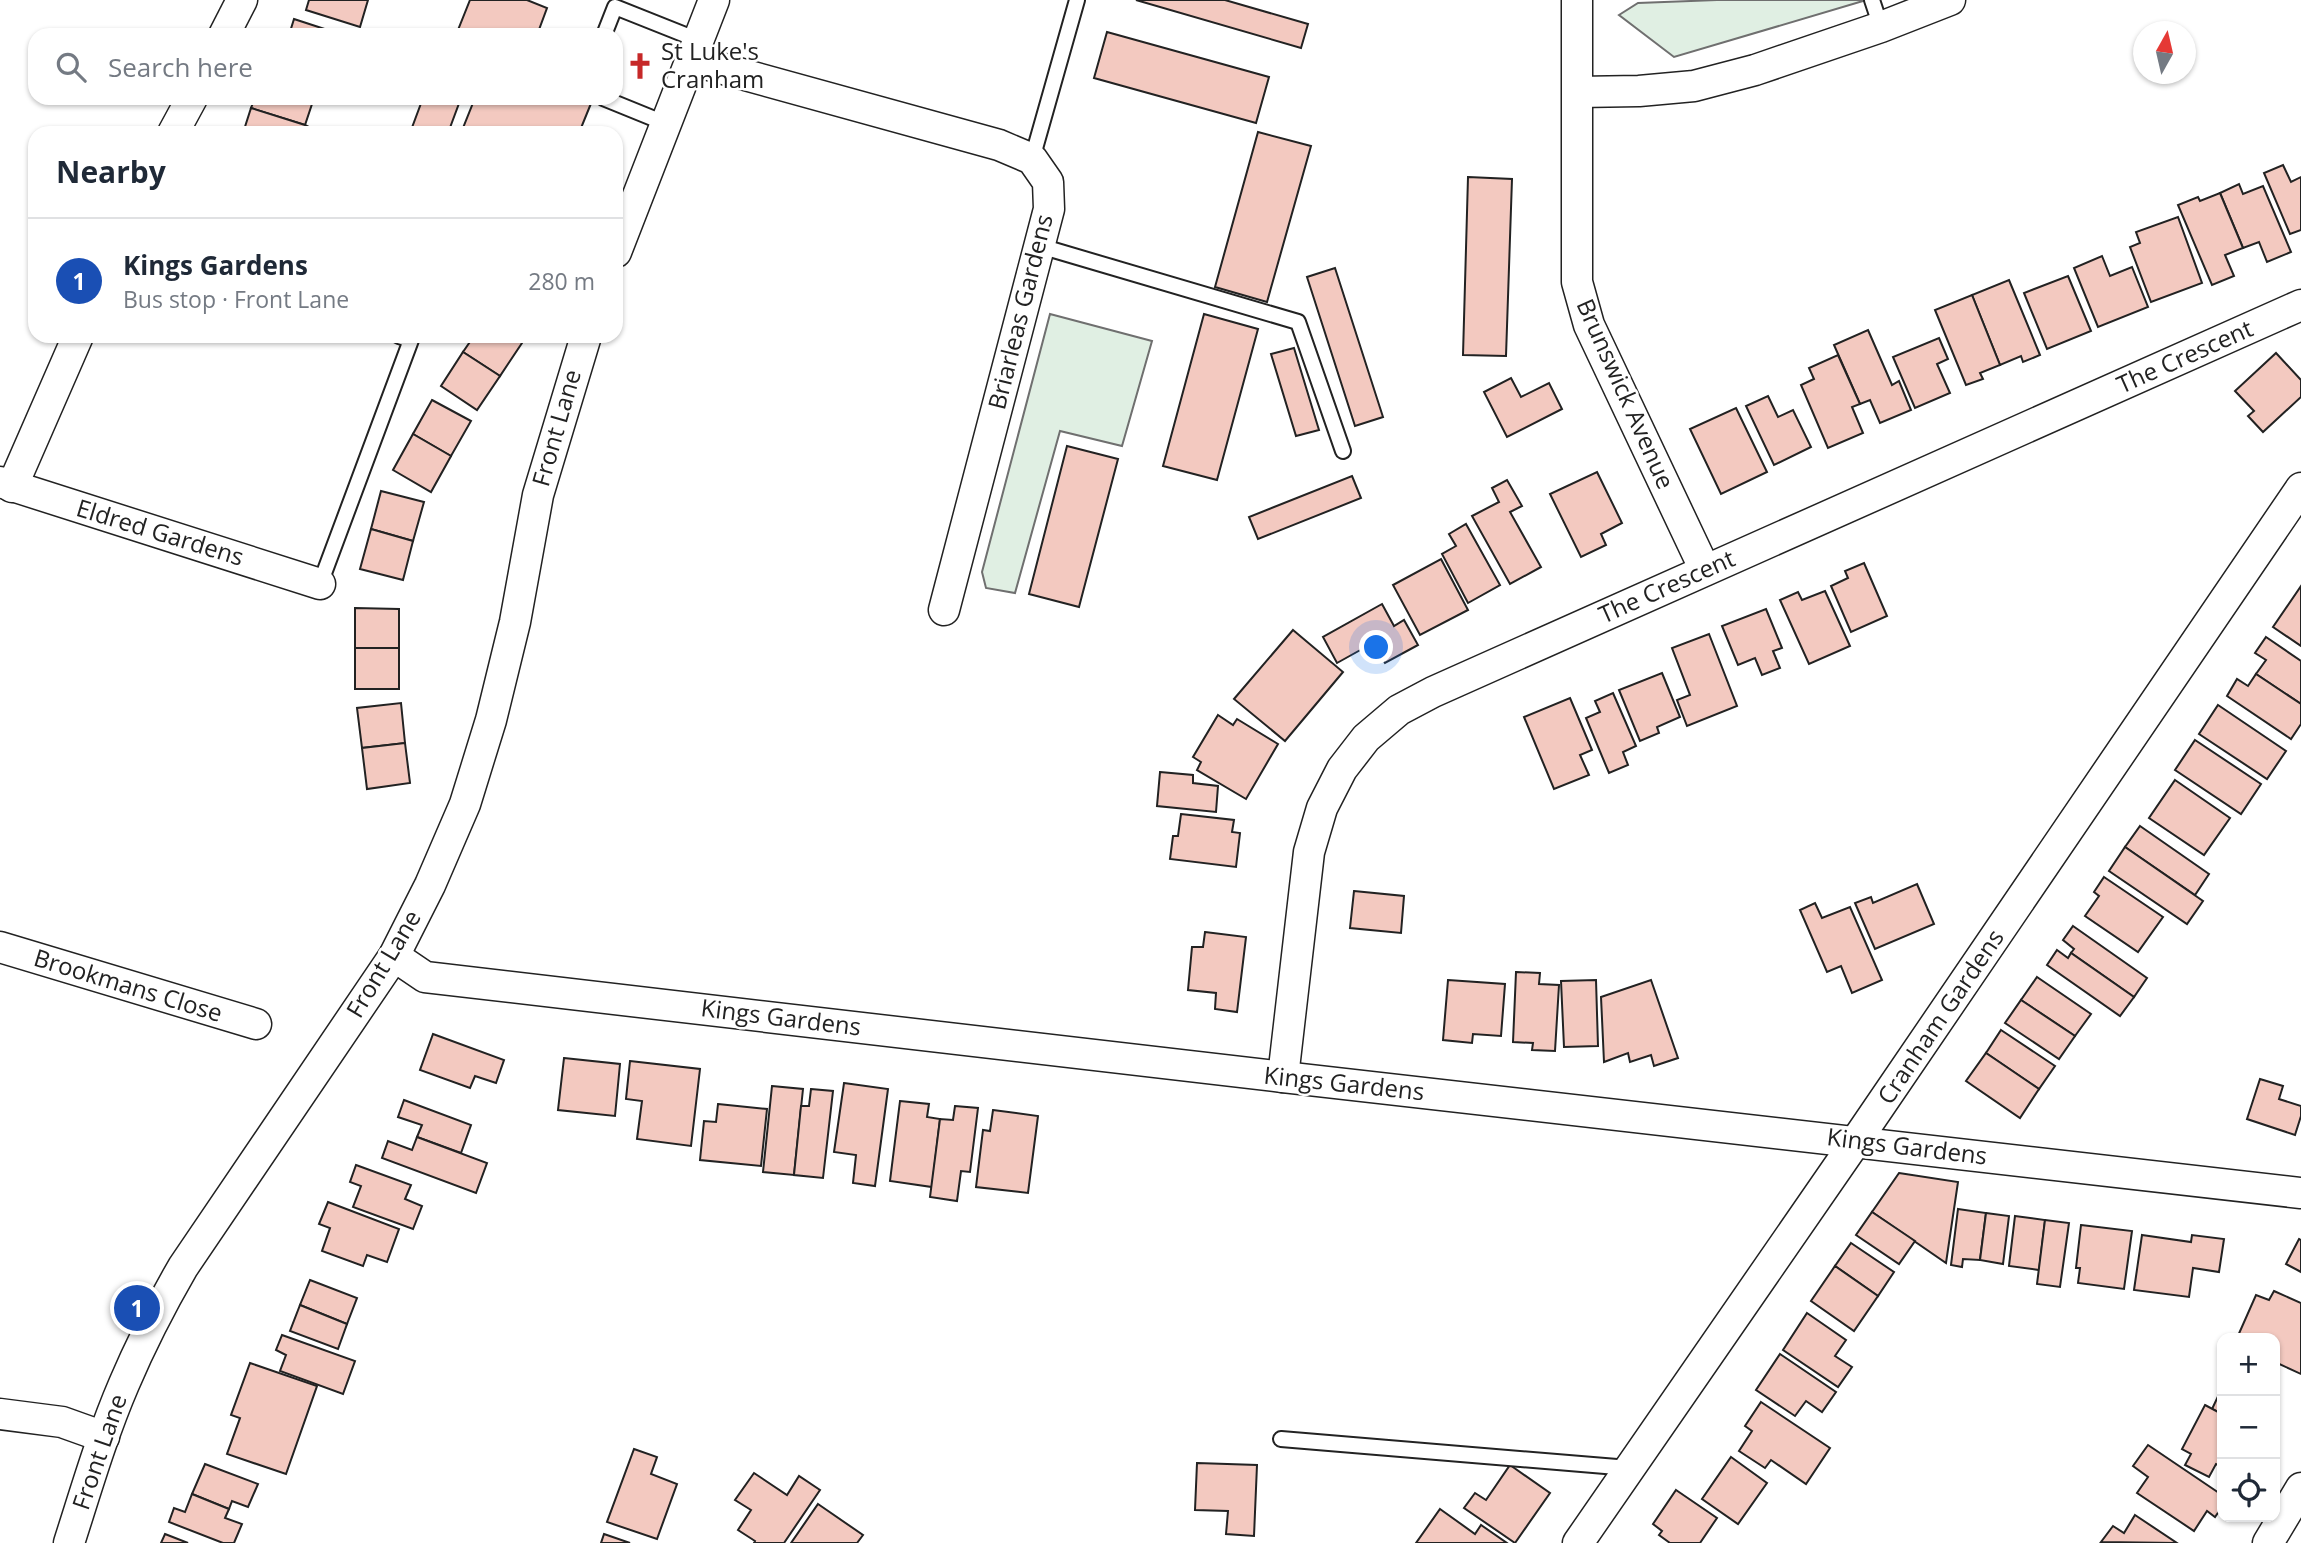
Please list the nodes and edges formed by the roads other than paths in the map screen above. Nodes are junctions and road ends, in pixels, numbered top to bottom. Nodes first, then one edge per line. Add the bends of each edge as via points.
1 (242, 0) edge
2 (714, 0) edge
3 (1077, 0) edge
4 (1577, 0) edge
5 (1950, 0) edge
6 (1877, 13) edge
7 (228, 28) edge
8 (607, 28) edge
9 (695, 50) junction
10 (1578, 92) junction
11 (187, 105) edge
12 (620, 105) edge
13 (667, 124) junction
14 (177, 126) edge
15 (1031, 159) junction
16 (623, 235) edge
17 (1040, 246) junction
18 (2301, 305) edge
19 (75, 343) edge
20 (410, 343) edge
21 (584, 343) edge
22 (1343, 451) dead end
23 (6, 485) edge
24 (2301, 488) edge
25 (1705, 570) junction
26 (320, 583) joint
27 (944, 610) dead end
28 (0, 947) edge
29 (394, 956) junction
30 (256, 1024) dead end
31 (1283, 1077) junction
32 (1856, 1141) junction
33 (2301, 1193) edge
34 (0, 1414) edge
35 (104, 1437) junction
36 (1281, 1439) dead end
37 (1629, 1468) junction
38 (2301, 1488) edge
39 (69, 1543) edge
40 (1578, 1543) edge
41 (2268, 1543) edge

1 - 7 street
2 - 9 street
3 - 15 lane
4 - 10 street, Brunswick Avenue
5 - 6 street
6 - 10 street via 1755,70 1694,86
8 - 9 lane via 615,7
9 - 13 street
9 - 15 street
10 - 25 street, Brunswick Avenue via 1577,282 1589,325
11 - 14 street
12 - 13 lane
13 - 16 street
15 - 17 street, Briarleas Gardens via 1048,182 1049,209
17 - 22 lane via 1298,322
17 - 27 street, Briarleas Gardens
18 - 25 street, The Crescent
19 - 23 street
20 - 26 lane
21 - 29 street, Front Lane via 538,495 515,622 488,732 465,804
23 - 26 street, Eldred Gardens
24 - 32 street, Cranham Gardens
25 - 31 street, The Crescent via 1433,692 1399,710 1366,738 1327,798 1309,852
28 - 30 street, Brookmans Close
29 - 31 street, Kings Gardens via 425,977
29 - 35 street, Front Lane via 183,1267 143,1342
31 - 32 street, Kings Gardens
32 - 33 street, Kings Gardens
32 - 37 street, Cranham Gardens
34 - 35 street via 62,1422
35 - 39 street, Front Lane
36 - 37 lane
37 - 40 street, Cranham Gardens
38 - 41 street

